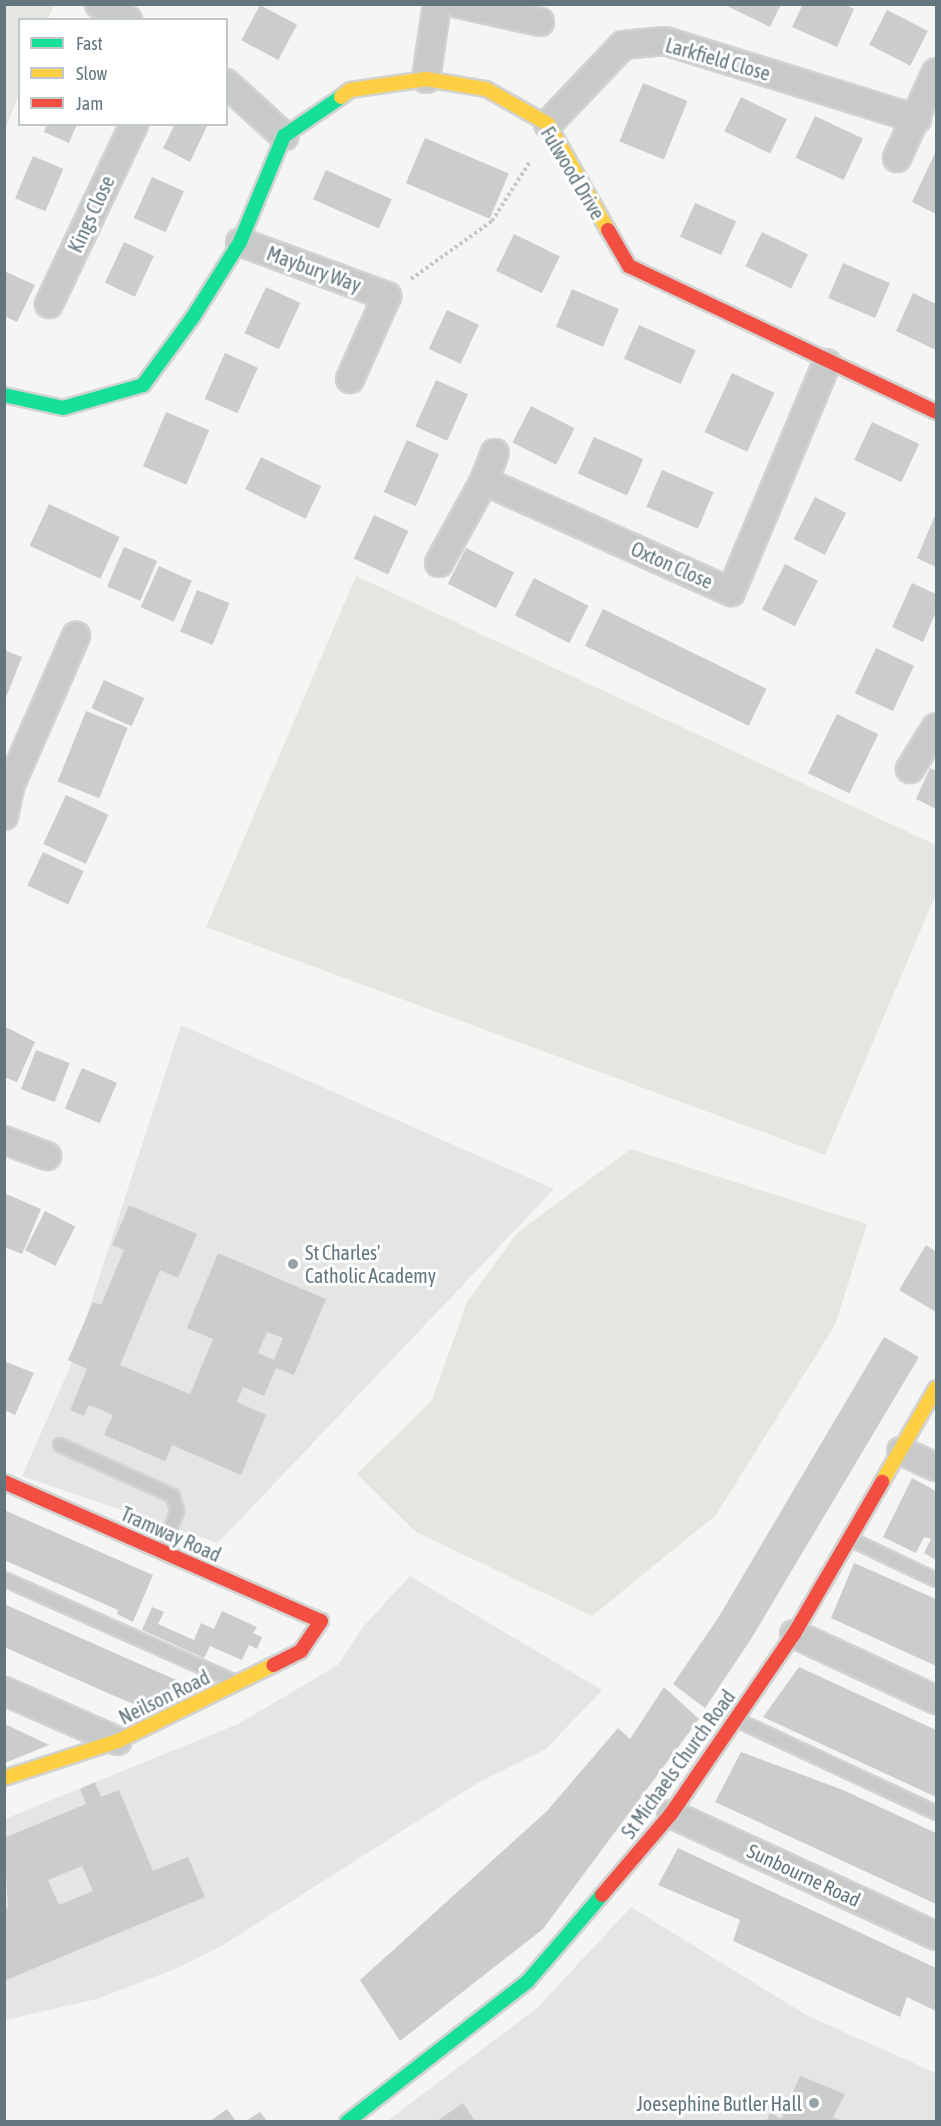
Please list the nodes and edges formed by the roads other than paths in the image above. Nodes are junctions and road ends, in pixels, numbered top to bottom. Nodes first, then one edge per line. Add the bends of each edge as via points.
1 (99, 4) edge
2 (437, 4) edge
3 (459, 4) edge
4 (124, 18) edge
5 (540, 22) dead end
6 (936, 72) edge
7 (426, 79) junction
8 (228, 85) edge
9 (917, 119) junction
10 (548, 124) junction
11 (133, 126) edge
12 (284, 136) junction
13 (897, 158) dead end
14 (240, 242) junction
15 (49, 304) dead end
16 (827, 363) junction
17 (350, 379) dead end
18 (4, 395) edge
19 (936, 412) edge
20 (495, 453) dead end
21 (484, 481) junction
22 (439, 563) dead end
23 (76, 636) dead end
24 (936, 727) edge
25 (910, 769) dead end
26 (4, 816) edge
27 (4, 1140) edge
28 (47, 1156) dead end
29 (936, 1388) edge
30 (60, 1445) dead end
31 (901, 1451) junction
32 (936, 1467) edge
33 (4, 1482) edge
34 (849, 1539) junction
35 (162, 1551) junction
36 (4, 1579) edge
37 (936, 1580) edge
38 (321, 1621) joint
39 (794, 1634) junction
40 (236, 1683) junction
41 (4, 1691) edge
42 (936, 1700) edge
43 (736, 1719) junction
44 (118, 1741) junction
45 (4, 1778) edge
46 (936, 1813) edge
47 (671, 1814) junction
48 (936, 1936) edge
49 (346, 2121) edge

1 - 4 street
2 - 7 street
3 - 5 street
6 - 9 street
7 - 10 street, Fulwood Drive via 486,89
7 - 12 street, Fulwood Drive via 350,90
8 - 12 street
9 - 10 street, Larkfield Close via 665,41 623,45
9 - 13 street
10 - 16 street, Fulwood Drive via 629,266
11 - 15 street, Kings Close
12 - 14 street
14 - 17 street, Maybury Way via 387,296
14 - 18 street via 193,317 143,385 63,408
16 - 19 street, Fulwood Drive
16 - 21 street, Oxton Close via 731,592
20 - 21 street
21 - 22 street
23 - 26 street via 11,784
24 - 25 street
27 - 28 street
29 - 31 street, St Michaels Church Road
30 - 35 lane via 173,1496 177,1511
31 - 32 street
31 - 34 street, St Michaels Church Road
33 - 35 street, Tramway Road
34 - 37 lane
34 - 39 street, St Michaels Church Road
35 - 38 street, Tramway Road
36 - 40 lane
38 - 40 street, Neilson Road via 301,1651
39 - 42 street
39 - 43 street, St Michaels Church Road
40 - 44 street, Neilson Road
41 - 44 street
43 - 46 lane
43 - 47 street, St Michaels Church Road
44 - 45 street, Neilson Road
47 - 48 street, Sunbourne Road
47 - 49 street, St Michaels Church Road via 528,1981

